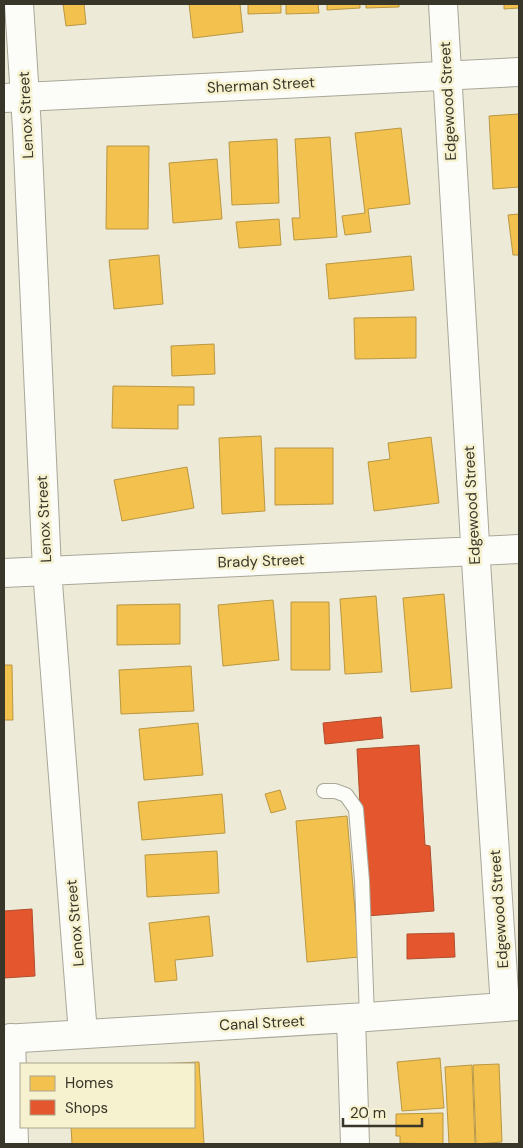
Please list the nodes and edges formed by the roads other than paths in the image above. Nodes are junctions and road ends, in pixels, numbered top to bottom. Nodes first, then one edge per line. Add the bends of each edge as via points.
1 (19, 4) edge
2 (443, 4) edge
3 (519, 72) edge
4 (446, 76) junction
5 (15, 98) edge
6 (519, 549) edge
7 (475, 552) junction
8 (47, 570) junction
9 (4, 573) edge
10 (324, 791) dead end
11 (512, 1006) edge
12 (359, 1018) junction
13 (83, 1034) junction
14 (8, 1038) edge
15 (14, 1144) edge
16 (355, 1144) edge

1 - 5 street, Lenox Street
2 - 4 street, Edgewood Street
3 - 4 street, Sherman Street
4 - 5 street, Sherman Street
4 - 7 street, Edgewood Street
5 - 8 street, Lenox Street
6 - 7 street, Brady Street
7 - 8 street, Brady Street
7 - 11 street, Edgewood Street
8 - 9 street, Brady Street
8 - 13 street, Lenox Street
10 - 12 lane via 346,795 356,809 362,891
11 - 12 street, Canal Street
12 - 13 street, Canal Street
12 - 16 street
13 - 14 street, Canal Street
14 - 15 street

